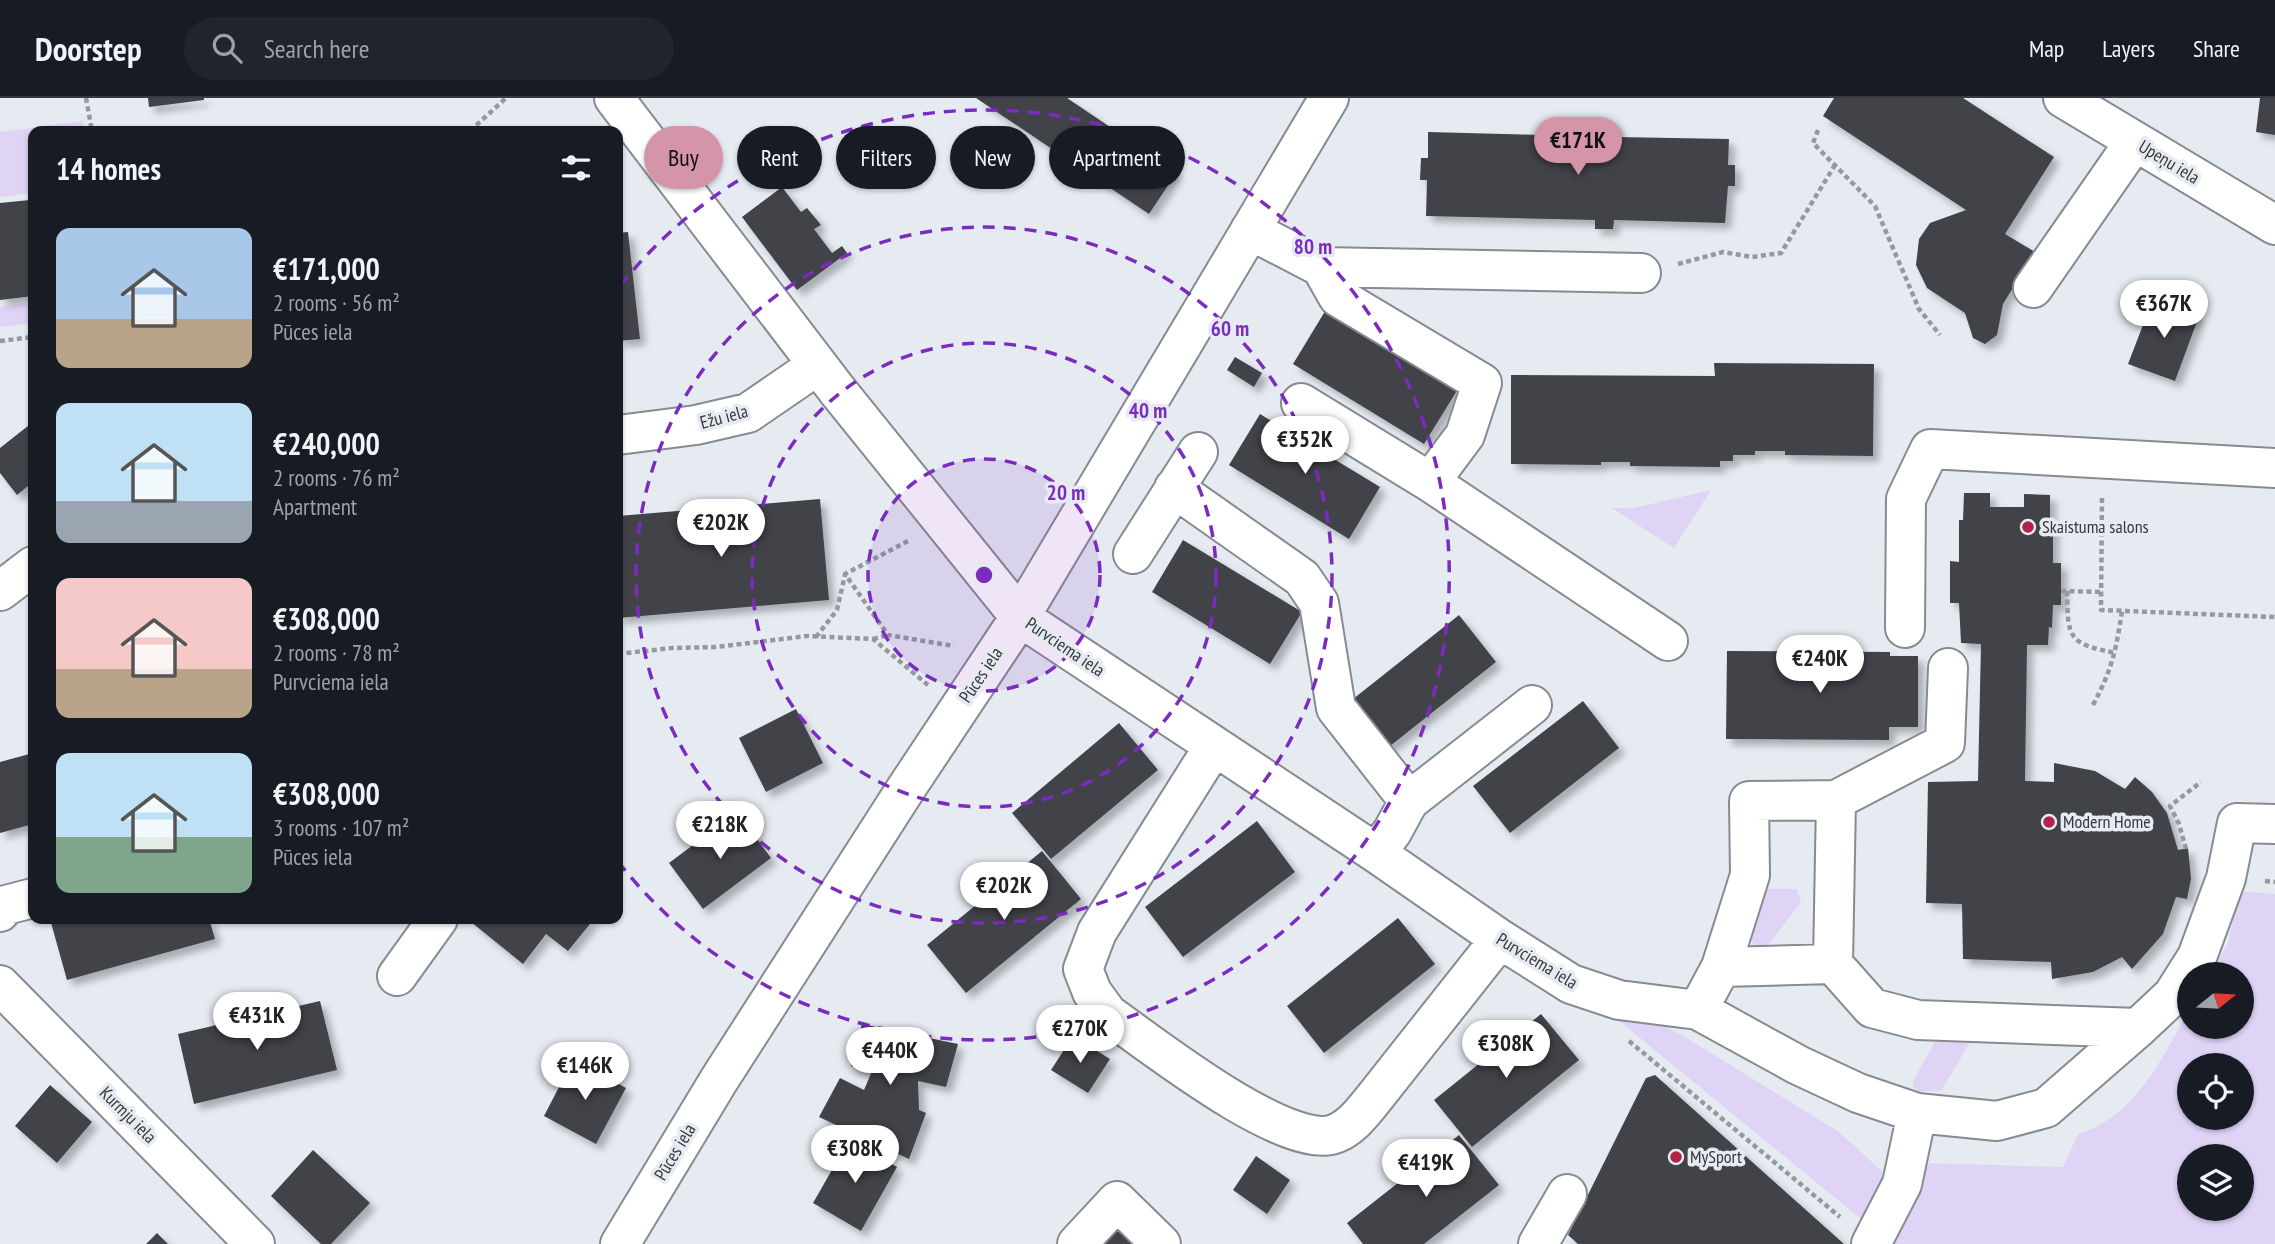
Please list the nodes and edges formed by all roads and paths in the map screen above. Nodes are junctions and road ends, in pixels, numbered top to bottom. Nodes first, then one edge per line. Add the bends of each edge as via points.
1 (86, 98) edge
2 (506, 98) edge
3 (614, 98) edge
4 (1329, 98) edge
5 (2063, 98) edge
6 (91, 126) edge
7 (475, 126) edge
8 (1818, 130) dead end
9 (2135, 141) junction
10 (1835, 164) junction
11 (2275, 225) edge
12 (1251, 230) junction
13 (1321, 267) junction
14 (1641, 273) joint
15 (2033, 288) dead end
16 (1940, 335) dead end
17 (28, 338) edge
18 (0, 341) edge
19 (818, 365) junction
20 (1301, 403) dead end
21 (623, 434) edge
22 (1198, 452) dead end
23 (2103, 459) junction
24 (2275, 468) edge
25 (1430, 482) junction
26 (1174, 488) junction
27 (913, 538) dead end
28 (1133, 554) dead end
29 (28, 570) edge
30 (845, 574) junction
31 (0, 591) edge
32 (2102, 592) junction
33 (2122, 611) junction
34 (1020, 617) junction
35 (2275, 617) edge
36 (1905, 628) dead end
37 (888, 635) junction
38 (816, 637) junction
39 (873, 639) junction
40 (1668, 640) dead end
41 (956, 647) dead end
42 (2116, 653) junction
43 (623, 654) edge
44 (1948, 668) dead end
45 (930, 687) dead end
46 (1532, 705) dead end
47 (2093, 705) dead end
48 (1214, 746) junction
49 (2201, 782) dead end
50 (1836, 800) junction
51 (1409, 801) junction
52 (2275, 824) edge
53 (2186, 849) dead end
54 (1376, 853) junction
55 (28, 899) edge
56 (0, 912) edge
57 (434, 924) edge
58 (1500, 939) junction
59 (1833, 964) junction
60 (1721, 967) junction
61 (397, 976) dead end
62 (0, 985) edge
63 (1698, 1010) junction
64 (2138, 1028) junction
65 (1627, 1039) dead end
66 (1917, 1113) junction
67 (1566, 1194) dead end
68 (255, 1244) edge
69 (620, 1244) edge
70 (1077, 1244) edge
71 (1161, 1244) edge
72 (1538, 1244) edge
73 (1871, 1244) edge

1 - 6 path
2 - 7 path
3 - 19 street, Purvciema iela
4 - 12 street, Pūces iela
5 - 9 street, Upeņu iela
8 - 10 path via 1813,143
9 - 11 street, Upeņu iela
9 - 15 street
10 - 14 path via 1781,253 1752,257 1723,252
10 - 16 path via 1875,206 1919,309
12 - 13 street
12 - 34 street, Pūces iela
13 - 14 street
13 - 25 street via 1338,297 1482,383 1465,436
17 - 18 path
19 - 21 street, Ežu iela via 748,413
19 - 34 street, Purvciema iela
20 - 25 street
22 - 26 street
23 - 24 street
23 - 32 path
23 - 36 street via 1930,449 1906,499
25 - 40 street
26 - 28 street
26 - 51 street via 1302,578 1319,603 1336,708
27 - 30 path
29 - 31 street
30 - 37 path
30 - 38 path via 837,610
32 - 33 path via 2101,610
32 - 42 path via 2064,591 2067,626 2072,637 2089,648
33 - 35 path
33 - 42 path
34 - 48 street, Purvciema iela
34 - 69 street, Pūces iela via 719,1080
37 - 39 path
37 - 41 path
38 - 39 path
38 - 43 path
39 - 45 path
42 - 47 path
44 - 50 street via 1945,743
46 - 51 street
48 - 54 street, Purvciema iela
48 - 58 street via 1097,932 1083,969 1108,1014 1251,1113 1310,1136 1341,1131 1367,1107
49 - 53 path via 2170,806
50 - 59 street
50 - 60 street via 1749,801 1751,875
51 - 54 street
52 - 64 street via 2237,823 2226,878 2197,957 2173,995
54 - 58 street, Purvciema iela
55 - 56 street via 6,905
57 - 61 street
58 - 63 street, Purvciema iela via 1571,984 1619,1000
59 - 60 street
59 - 64 street via 1872,1008 1919,1020
60 - 63 street
62 - 68 street, Kurmju iela
63 - 66 street via 1798,1065 1858,1093
64 - 66 street via 2046,1108 1997,1121
65 - 73 path
66 - 73 street via 1902,1184
67 - 72 street
70 - 71 street via 1117,1201

